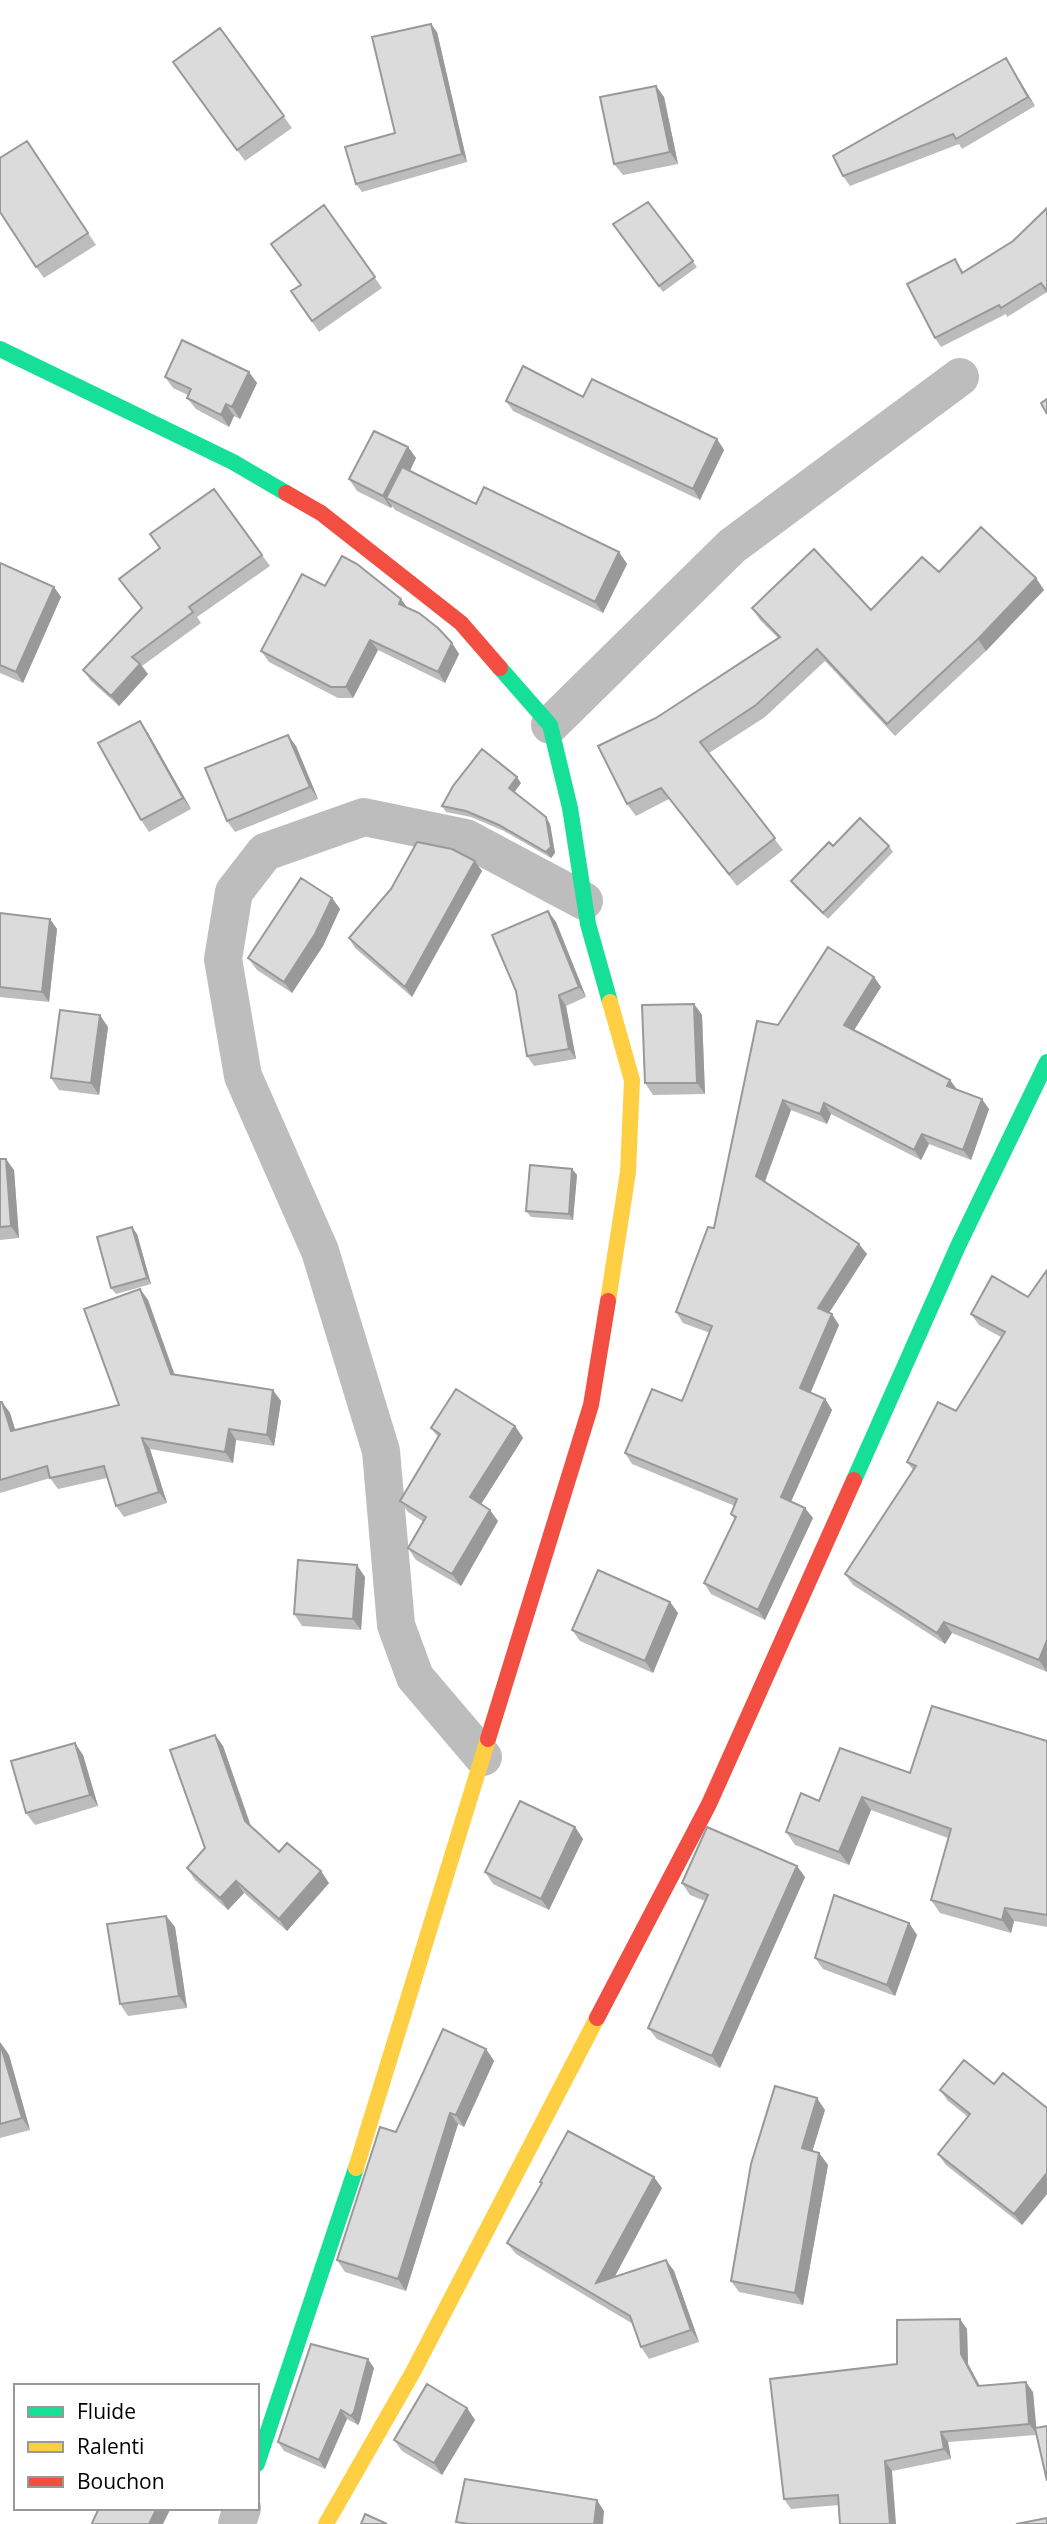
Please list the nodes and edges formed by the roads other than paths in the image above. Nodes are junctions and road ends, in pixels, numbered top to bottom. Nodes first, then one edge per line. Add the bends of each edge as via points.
1 (0, 349) edge
2 (960, 377) dead end
3 (550, 725) junction
4 (584, 901) junction
5 (1047, 1062) edge
6 (483, 1757) junction
7 (259, 2458) edge
8 (326, 2524) edge

1 - 3 street via 233,462 321,513 461,623
2 - 3 street via 732,546
3 - 4 street via 570,808
4 - 6 street via 632,1080 628,1172 591,1405
4 - 6 street via 466,838 364,817 265,852 234,892 223,959 243,1076 320,1251 381,1451 396,1625 415,1677
5 - 8 street via 958,1246 709,1804 413,2372
6 - 7 street via 342,2211

